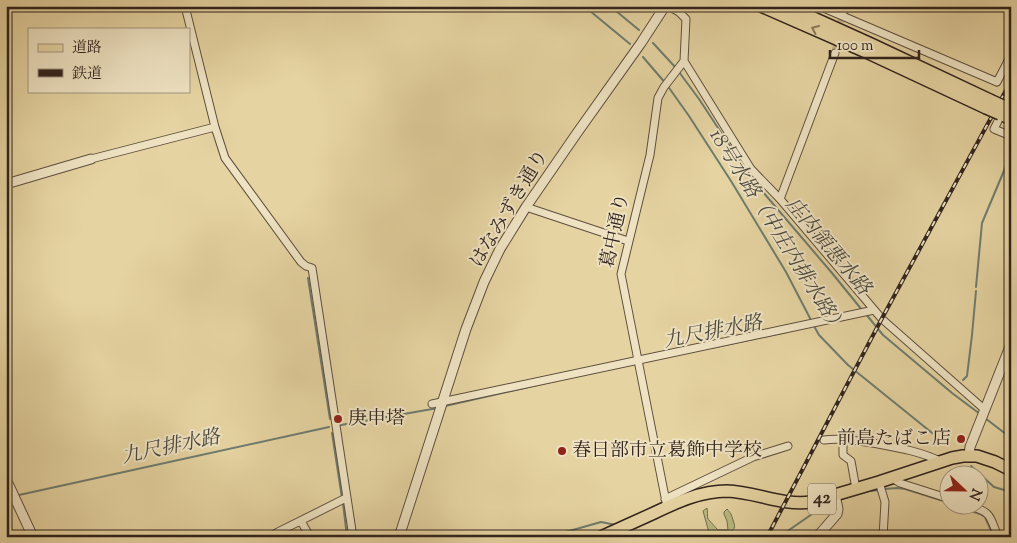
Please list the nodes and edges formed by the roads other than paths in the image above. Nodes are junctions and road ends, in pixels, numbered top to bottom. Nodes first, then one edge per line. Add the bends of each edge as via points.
1 (185, 6) edge
2 (667, 6) edge
3 (761, 6) edge
4 (787, 6) edge
5 (819, 6) edge
6 (845, 6) edge
7 (842, 16) junction
8 (835, 53) tunnel mouth
9 (1011, 55) edge
10 (684, 61) junction
11 (988, 104) junction
12 (1005, 108) edge
13 (1011, 119) edge
14 (215, 127) junction
15 (1011, 136) edge
16 (91, 159) joint
17 (6, 184) edge
18 (780, 199) junction
19 (526, 207) junction
20 (628, 241) junction
21 (871, 311) junction
22 (1011, 344) edge
23 (637, 360) junction
24 (432, 404) dead end
25 (441, 405) junction
26 (984, 409) junction
27 (824, 440) dead end
28 (843, 440) junction
29 (788, 446) dead end
30 (969, 455) junction
31 (942, 462) junction
32 (1011, 470) edge
33 (892, 478) junction
34 (6, 479) edge
35 (879, 482) junction
36 (856, 489) junction
37 (835, 495) junction
38 (940, 496) edge
39 (346, 498) junction
40 (666, 503) junction
41 (989, 516) edge
42 (301, 521) junction
43 (617, 530) junction
44 (276, 533) dead end
45 (33, 537) edge
46 (310, 537) edge
47 (353, 537) edge
48 (399, 537) edge
49 (601, 537) edge
50 (629, 537) edge
51 (817, 537) edge
52 (883, 537) edge
53 (998, 537) edge

1 - 14 street
2 - 10 street via 686,19
2 - 19 street, はなみずき通り
11 -> 3 main road
4 - 11 main road via 871,44
5 - 7 street
6 - 7 street
7 - 9 street via 997,82
8 - 18 street
10 - 18 street via 751,169
10 - 20 street, 葛中通り via 658,98 650,154
11 - 12 main road, bridge
12 - 13 main road
12 - 15 street via 994,129
14 - 16 street
14 - 39 street via 231,167 301,262 312,268
16 - 17 street
18 - 21 street
19 - 20 street
19 - 25 street, はなみずき通り via 500,249 481,291
20 - 23 street, 葛中通り via 621,274
21 - 23 street
21 - 26 street
22 - 26 street
23 - 25 street
23 - 40 street, 葛中通り
24 - 25 street
25 - 48 street, はなみずき通り
26 - 30 street
27 - 28 street
28 - 31 street via 896,447
28 - 36 street via 843,455 851,461
29 - 40 street via 753,457
30 - 31 main road, 42
30 - 32 main road
31 - 33 main road, 42
33 - 35 main road, 42
33 - 38 street
34 - 45 street
35 - 36 main road, 42
35 - 52 street via 885,502
36 - 37 main road, 42
37 - 40 main road, 42 via 792,503 718,491
37 - 51 street via 837,514
39 - 42 street
39 - 47 street
40 - 43 main road, 42
41 - 53 street
42 - 44 street
42 - 46 street
43 - 49 main road, 42
43 - 50 street

